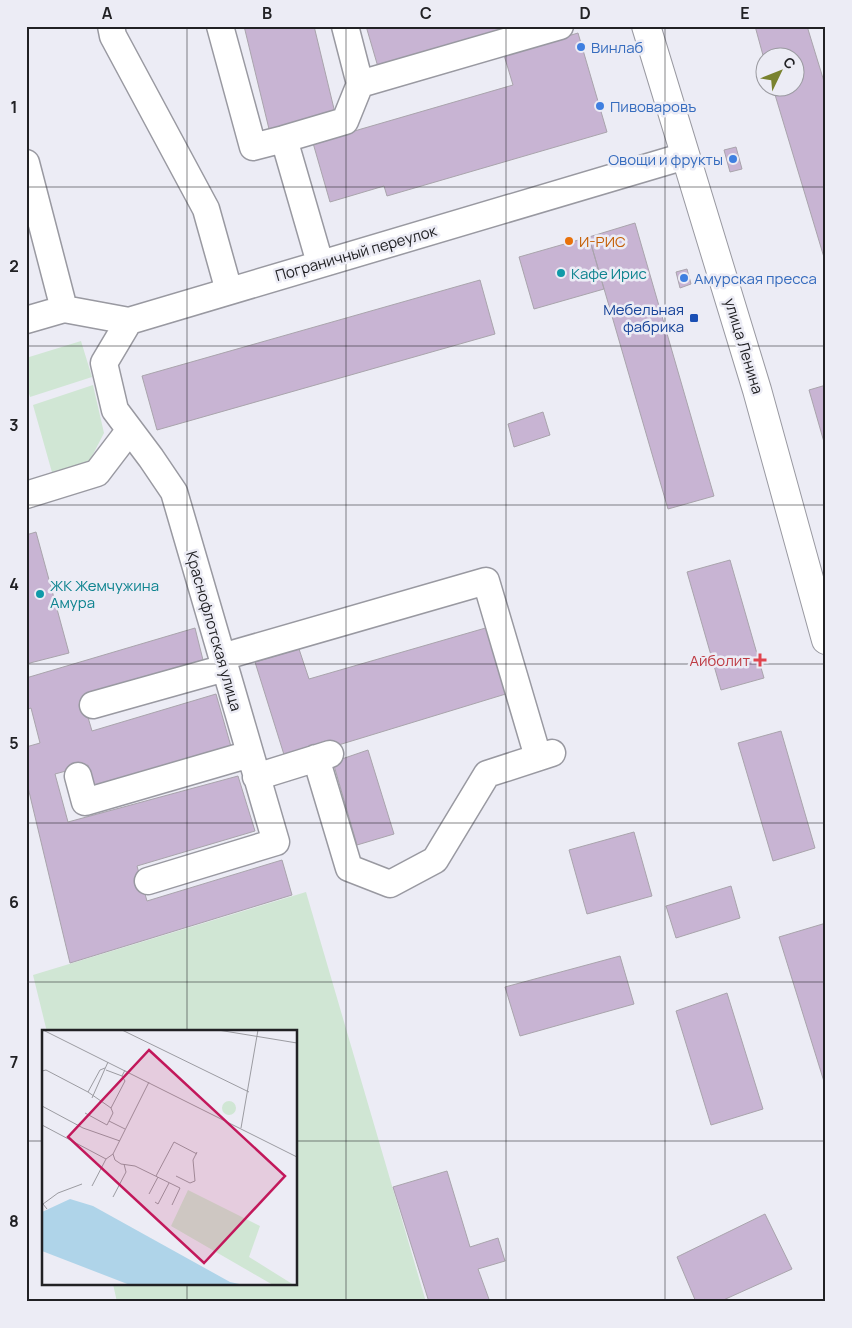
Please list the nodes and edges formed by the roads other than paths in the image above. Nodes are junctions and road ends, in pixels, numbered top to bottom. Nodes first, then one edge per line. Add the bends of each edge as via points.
1 (111, 26) edge
2 (220, 26) edge
3 (345, 26) edge
4 (560, 26) edge
5 (646, 26) edge
6 (360, 84) junction
7 (284, 139) junction
8 (685, 156) junction
9 (26, 163) edge
10 (320, 263) junction
11 (229, 291) junction
12 (64, 309) junction
13 (26, 320) edge
14 (129, 321) junction
15 (130, 431) junction
16 (26, 495) edge
17 (826, 640) edge
18 (223, 662) junction
19 (93, 705) dead end
20 (253, 765) junction
21 (78, 776) dead end
22 (148, 880) dead end

1 - 11 street via 113,36 206,209
2 - 7 street via 252,147
3 - 6 street
4 - 6 street
5 - 8 main road, улица Ленина
6 - 7 street via 345,121
7 - 10 street
8 - 10 street, Пограничный переулок
8 - 17 main road, улица Ленина via 757,390
9 - 12 street
10 - 11 street, Пограничный переулок
11 - 14 street, Пограничный переулок
12 - 13 street, Пограничный переулок
12 - 14 street, Пограничный переулок
14 - 15 street, Краснофлотская улица via 104,363 115,410
15 - 16 street via 97,473
15 - 18 street, Краснофлотская улица via 174,492
18 - 19 street
18 - 20 street, Краснофлотская улица
18 - 20 street via 486,581 545,755 487,774 435,860 390,884 349,868 323,756
20 - 21 street via 85,802
20 - 22 street, Краснофлотская улица via 276,842

